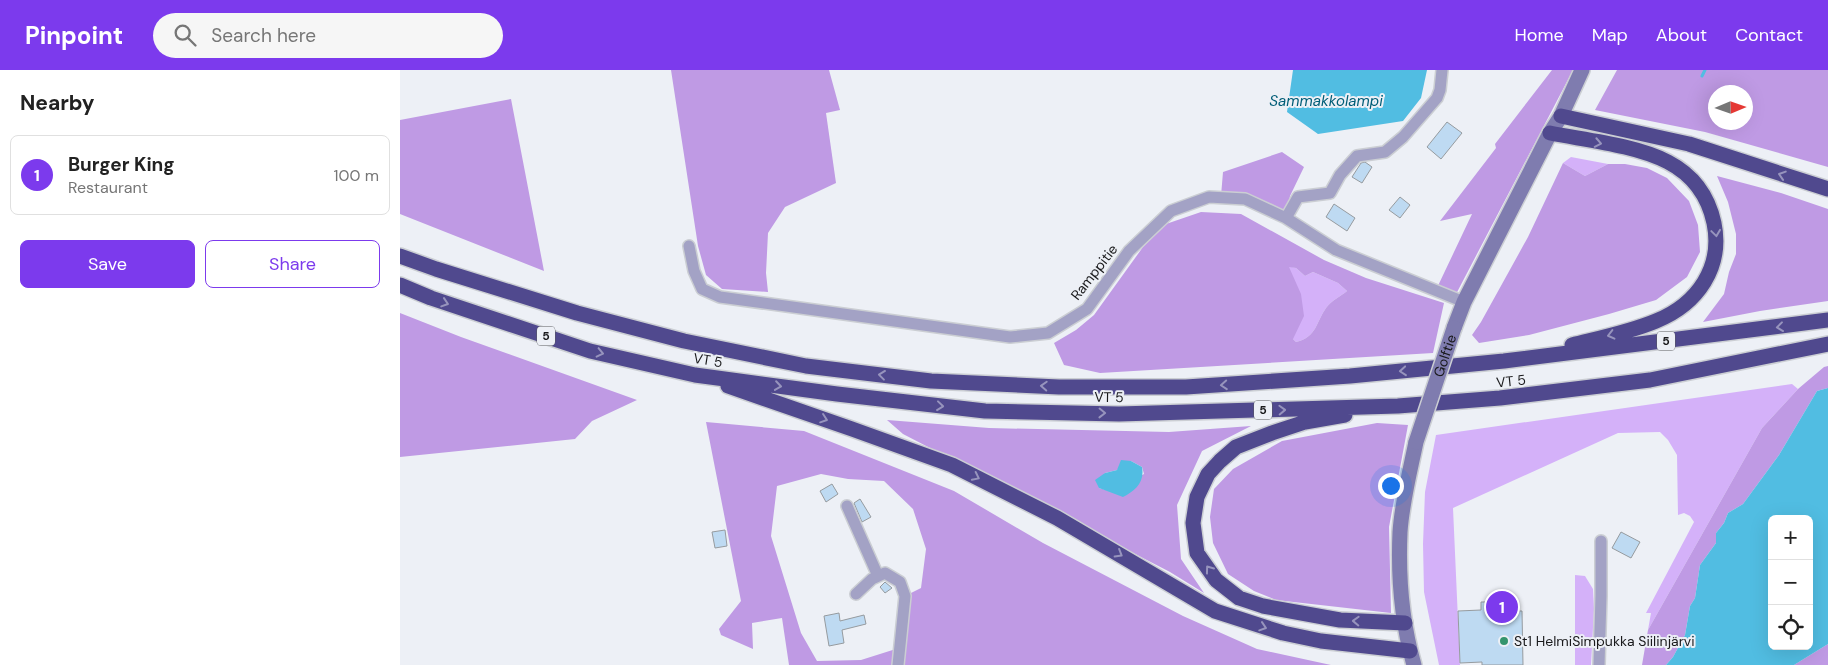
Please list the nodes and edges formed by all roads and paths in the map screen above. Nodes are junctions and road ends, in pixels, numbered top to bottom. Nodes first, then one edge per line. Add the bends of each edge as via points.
1 (1442, 70) edge
2 (1582, 70) edge
3 (1561, 116) junction
4 (1550, 133) junction
5 (1828, 189) edge
6 (1286, 218) junction
7 (689, 246) dead end
8 (400, 256) edge
9 (400, 285) edge
10 (1464, 302) junction
11 (1828, 320) edge
12 (1828, 344) edge
13 (1504, 361) junction
14 (695, 375) junction
15 (1398, 406) junction
16 (847, 506) dead end
17 (1601, 541) dead end
18 (878, 576) junction
19 (856, 594) dead end
20 (1405, 623) junction
21 (1412, 658) edge
22 (898, 665) edge
23 (1599, 665) edge

1 - 6 street via 1438,98 1403,137 1385,152 1357,156 1340,175 1330,193 1298,197
2 - 3 street, Golftie
3 - 4 street, Golftie
5 -> 3 highway via 1690,144
4 - 10 street, Golftie
4 -> 13 highway via 1650,154 1687,175 1703,192 1712,213 1717,238 1715,254 1710,275 1696,293 1682,307 1657,321 1618,334
6 - 7 street, Ramppitie via 1245,199 1221,196 1171,211 1129,251 1087,309 1048,333 1010,337 720,297 702,290
6 - 10 street, Ramppitie via 1336,250
13 -> 8 highway, VT 5 / 5 via 1186,388 931,381 806,366 684,341 577,313
9 -> 14 highway, VT 5 / 5 via 590,351
10 - 20 street, Golftie, bridge via 1416,442 1400,532
11 -> 13 highway, VT 5 / 5
12 - 15 highway, VT 5 / 5 via 1650,380 1500,398
14 -> 15 highway, VT 5 / 5 via 985,411 1119,414
14 -> 21 highway via 952,466 1057,518 1215,611 1283,633
20 -> 15 highway via 1340,620 1263,606 1238,598 1216,580 1197,553 1193,523 1197,497 1208,474 1236,447 1305,422
16 - 18 street
17 - 23 street
18 - 19 street
18 - 22 street via 885,573 900,582 905,596
20 - 21 street, Golftie

